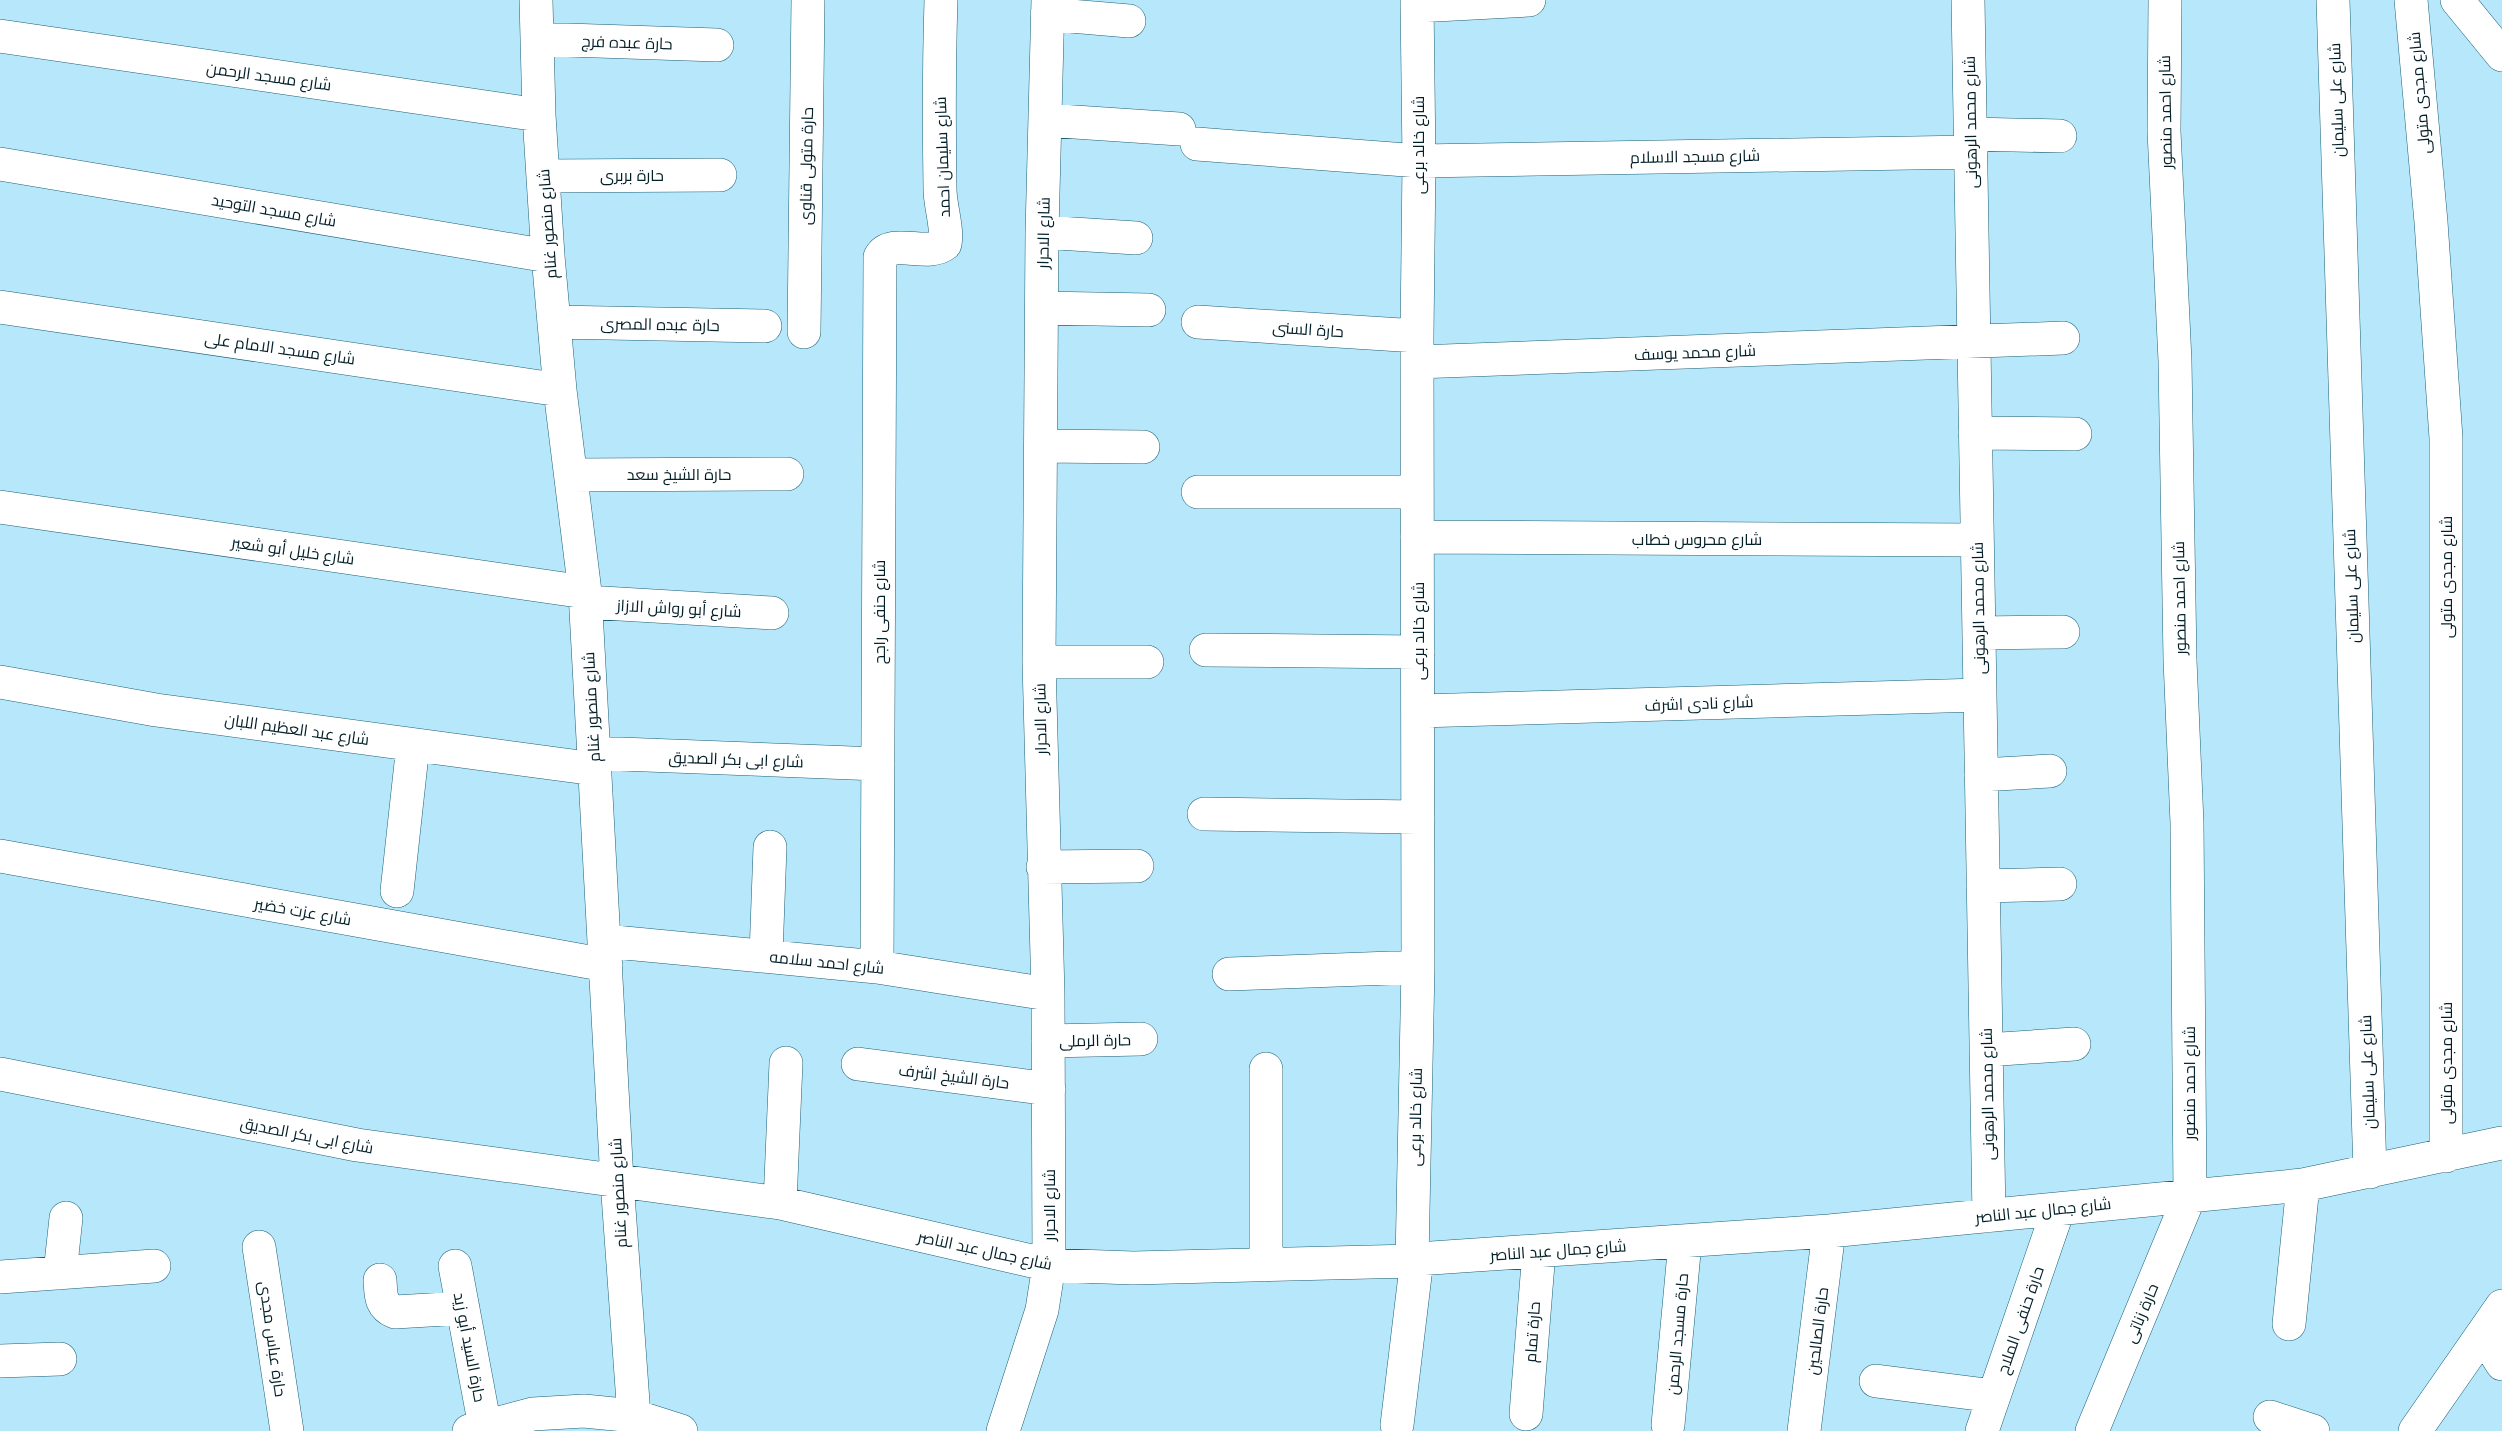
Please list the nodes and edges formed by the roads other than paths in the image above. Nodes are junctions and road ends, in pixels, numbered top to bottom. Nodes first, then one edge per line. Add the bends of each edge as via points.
1 (536, 0) edge
2 (808, 0) edge
3 (941, 0) edge
4 (1529, 0) edge
5 (1968, 0) edge
6 (2165, 0) edge
7 (2332, 0) edge
8 (2411, 0) edge
9 (2457, 0) edge
10 (1417, 3) edge
11 (1048, 7) edge
12 (1130, 21) dead end
13 (0, 36) edge
14 (537, 39) junction
15 (717, 45) dead end
16 (2502, 55) edge
17 (539, 116) junction
18 (1045, 120) junction
19 (2060, 136) dead end
20 (1971, 143) junction
21 (1419, 161) junction
22 (0, 164) edge
23 (720, 175) dead end
24 (543, 176) junction
25 (1042, 232) junction
26 (1136, 238) dead end
27 (548, 256) junction
28 (880, 257) joint
29 (0, 307) edge
30 (1042, 308) junction
31 (1149, 310) dead end
32 (555, 322) junction
33 (1198, 322) dead end
34 (765, 326) dead end
35 (804, 332) dead end
36 (2062, 338) dead end
37 (1974, 341) junction
38 (1417, 349) junction
39 (560, 390) junction
40 (1975, 434) junction
41 (2075, 434) dead end
42 (1041, 446) junction
43 (1143, 447) dead end
44 (788, 474) dead end
45 (571, 475) junction
46 (1198, 492) dead end
47 (1417, 492) junction
48 (0, 507) edge
49 (1417, 537) junction
50 (1976, 540) junction
51 (585, 597) junction
52 (772, 613) dead end
53 (2063, 632) dead end
54 (1979, 633) junction
55 (1206, 650) dead end
56 (1418, 652) junction
57 (1039, 662) junction
58 (1147, 662) dead end
59 (0, 682) edge
60 (1980, 695) junction
61 (1418, 711) junction
62 (413, 745) junction
63 (595, 761) junction
64 (878, 764) junction
65 (2050, 771) dead end
66 (1981, 775) junction
67 (1204, 814) dead end
68 (1418, 817) junction
69 (770, 847) dead end
70 (0, 856) edge
71 (1137, 866) dead end
72 (1043, 867) junction
73 (2060, 884) dead end
74 (1983, 886) junction
75 (397, 891) dead end
76 (605, 953) junction
77 (766, 955) junction
78 (877, 967) junction
79 (1418, 967) junction
80 (1228, 974) dead end
81 (1048, 994) junction
82 (1141, 1039) dead end
83 (1048, 1041) junction
84 (2074, 1044) dead end
85 (1986, 1050) junction
86 (786, 1063) dead end
87 (858, 1064) dead end
88 (1266, 1069) dead end
89 (0, 1074) edge
90 (1049, 1089) junction
91 (2502, 1143) edge
92 (2446, 1156) junction
93 (2370, 1172) junction
94 (617, 1181) junction
95 (2303, 1185) junction
96 (2190, 1195) junction
97 (780, 1203) junction
98 (2058, 1210) junction
99 (1989, 1216) junction
100 (66, 1218) dead end
101 (1829, 1231) junction
102 (1685, 1242) junction
103 (260, 1247) dead end
104 (1539, 1251) junction
105 (1415, 1260) junction
106 (1049, 1265) junction
107 (1266, 1265) junction
108 (154, 1266) dead end
109 (455, 1266) dead end
110 (60, 1273) junction
111 (0, 1277) edge
112 (380, 1280) dead end
113 (2502, 1306) edge
114 (463, 1308) junction
115 (2289, 1324) dead end
116 (2483, 1334) junction
117 (60, 1359) dead end
118 (0, 1361) edge
119 (2502, 1364) edge
120 (1876, 1381) dead end
121 (1994, 1396) junction
122 (1526, 1414) dead end
123 (2270, 1417) dead end
124 (633, 1423) edge
125 (1397, 1425) dead end
126 (1668, 1425) dead end
127 (477, 1429) edge
128 (287, 1431) edge
129 (681, 1431) edge
130 (1003, 1431) edge
131 (1804, 1431) edge
132 (1982, 1431) edge
133 (2092, 1431) edge
134 (2313, 1431) edge
135 (2415, 1431) edge

1 - 14 street, شارع منصور غنام
2 - 35 street, حارة متولى قناوى
3 - 28 street, شارع سليمان احمد via 940,207 947,236 945,244 937,249 893,248
4 - 10 street
5 - 20 street, شارع محمد الرهونى
6 - 96 street, شارع احمد منصور via 2164,131 2175,361 2187,823
7 - 93 street, شارع على سليمان
8 - 92 street, شارع مجدى متولى via 2446,438
9 - 16 street
10 - 21 street, شارع خالد برعى
11 - 12 street
11 - 18 street, شارع الاحرار
13 - 17 street, شارع مسجد الرحمن
14 - 15 street, حارة عبده فرج
14 - 17 street, شارع منصور غنام
17 - 24 street, شارع منصور غنام
18 - 21 street, شارع مسجد الاسلام
18 - 25 street, شارع الاحرار
19 - 20 street, شارع مسجد الاسلام
20 - 21 street, شارع مسجد الاسلام
20 - 37 street, شارع محمد الرهونى
21 - 38 street, شارع خالد برعى
22 - 27 street, شارع مسجد التوحيد
23 - 24 street, حارة بربرى
24 - 27 street, شارع منصور غنام
25 - 26 street
25 - 30 street, شارع الاحرار
27 - 32 street, شارع منصور غنام
28 - 64 street, شارع حنفى راجح
29 - 39 street, شارع مسجد الامام على
30 - 31 street
30 - 42 street, شارع الاحرار
32 - 34 street, حارة عبده المصرى
32 - 39 street, شارع منصور غنام
33 - 38 street, حارة السنى
36 - 37 street, شارع محمد يوسف
37 - 38 street, شارع محمد يوسف
37 - 40 street, شارع محمد الرهونى
38 - 47 street, شارع خالد برعى
39 - 45 street, شارع منصور غنام
40 - 41 street
40 - 50 street, شارع محمد الرهونى
42 - 43 street
42 - 57 street, شارع الاحرار
44 - 45 street, حارة الشيخ سعد
45 - 51 street, شارع منصور غنام
46 - 47 street
47 - 49 street, شارع خالد برعى
48 - 51 street, شارع خليل أبو شعير
49 - 50 street, شارع محروس خطاب
49 - 56 street, شارع خالد برعى
50 - 54 street, شارع محمد الرهونى
51 - 52 street, شارع أبو رواش الازاز
51 - 63 street, شارع منصور غنام
53 - 54 street
54 - 60 street, شارع محمد الرهونى
55 - 56 street
56 - 61 street, شارع خالد برعى
57 - 58 street
57 - 72 street, شارع الاحرار
59 - 62 street, شارع عبد العظيم اللبان via 156,710
60 - 61 street, شارع نادى اشرف
60 - 66 street, شارع محمد الرهونى
61 - 68 street, شارع خالد برعى
62 - 63 street, شارع عبد العظيم اللبان
62 - 75 street
63 - 64 street, شارع ابى بكر الصديق
63 - 76 street, شارع منصور غنام
64 - 78 street, شارع حنفى راجح
65 - 66 street
66 - 74 street, شارع محمد الرهونى
67 - 68 street
68 - 79 street, شارع خالد برعى
69 - 77 street
70 - 76 street, شارع عزت خضير
71 - 72 street
72 - 81 street, شارع الاحرار
73 - 74 street
74 - 85 street, شارع محمد الرهونى
76 - 77 street, شارع احمد سلامه
76 - 94 street, شارع منصور غنام
77 - 78 street, شارع احمد سلامه
78 - 81 street, شارع احمد سلامه
79 - 80 street
79 - 105 street, شارع خالد برعى
81 - 83 street, شارع الاحرار
82 - 83 street, حارة الرملى
83 - 90 street, شارع الاحرار
84 - 85 street
85 - 99 street, شارع محمد الرهونى
86 - 97 street
87 - 90 street, حارة الشيخ اشرف
88 - 107 street
89 - 94 street, شارع ابى بكر الصديق via 357,1145
90 - 106 street, شارع الاحرار
91 - 92 street, شارع جمال عبد الناصر
92 - 93 street, شارع جمال عبد الناصر
93 - 95 street, شارع جمال عبد الناصر
94 - 97 street, شارع جمال عبد الناصر
94 - 124 street, شارع منصور غنام
95 - 96 street, شارع جمال عبد الناصر
95 - 115 street
96 - 98 street, شارع جمال عبد الناصر
96 - 133 street, حارة زناتى
97 - 106 street, شارع جمال عبد الناصر
98 - 99 street, شارع جمال عبد الناصر
98 - 121 street, حارة حنفى الملاح
99 - 101 street, شارع جمال عبد الناصر
100 - 110 street
101 - 102 street, شارع جمال عبد الناصر
101 - 131 street, حارة الصالحين
102 - 104 street, شارع جمال عبد الناصر
102 - 126 street, حارة مسجد الرحمن
103 - 128 street, حارة عباس مجدى
104 - 105 street, شارع جمال عبد الناصر
104 - 122 street, حارة تمام
105 - 107 street, شارع جمال عبد الناصر
105 - 125 street, شارع خالد برعى
106 - 107 street, شارع جمال عبد الناصر
106 - 130 street, شارع الاحرار via 1042,1310
108 - 110 street
109 - 114 street, حارة السيد أبو زيد
110 - 111 street
112 - 114 street via 382,1303 395,1312
113 - 116 street
114 - 127 street, حارة السيد أبو زيد
116 - 119 street
116 - 135 street
117 - 118 street
120 - 121 street
121 - 132 street, حارة حنفى الملاح
123 - 134 street
124 - 127 street via 584,1411 533,1414
124 - 129 street

